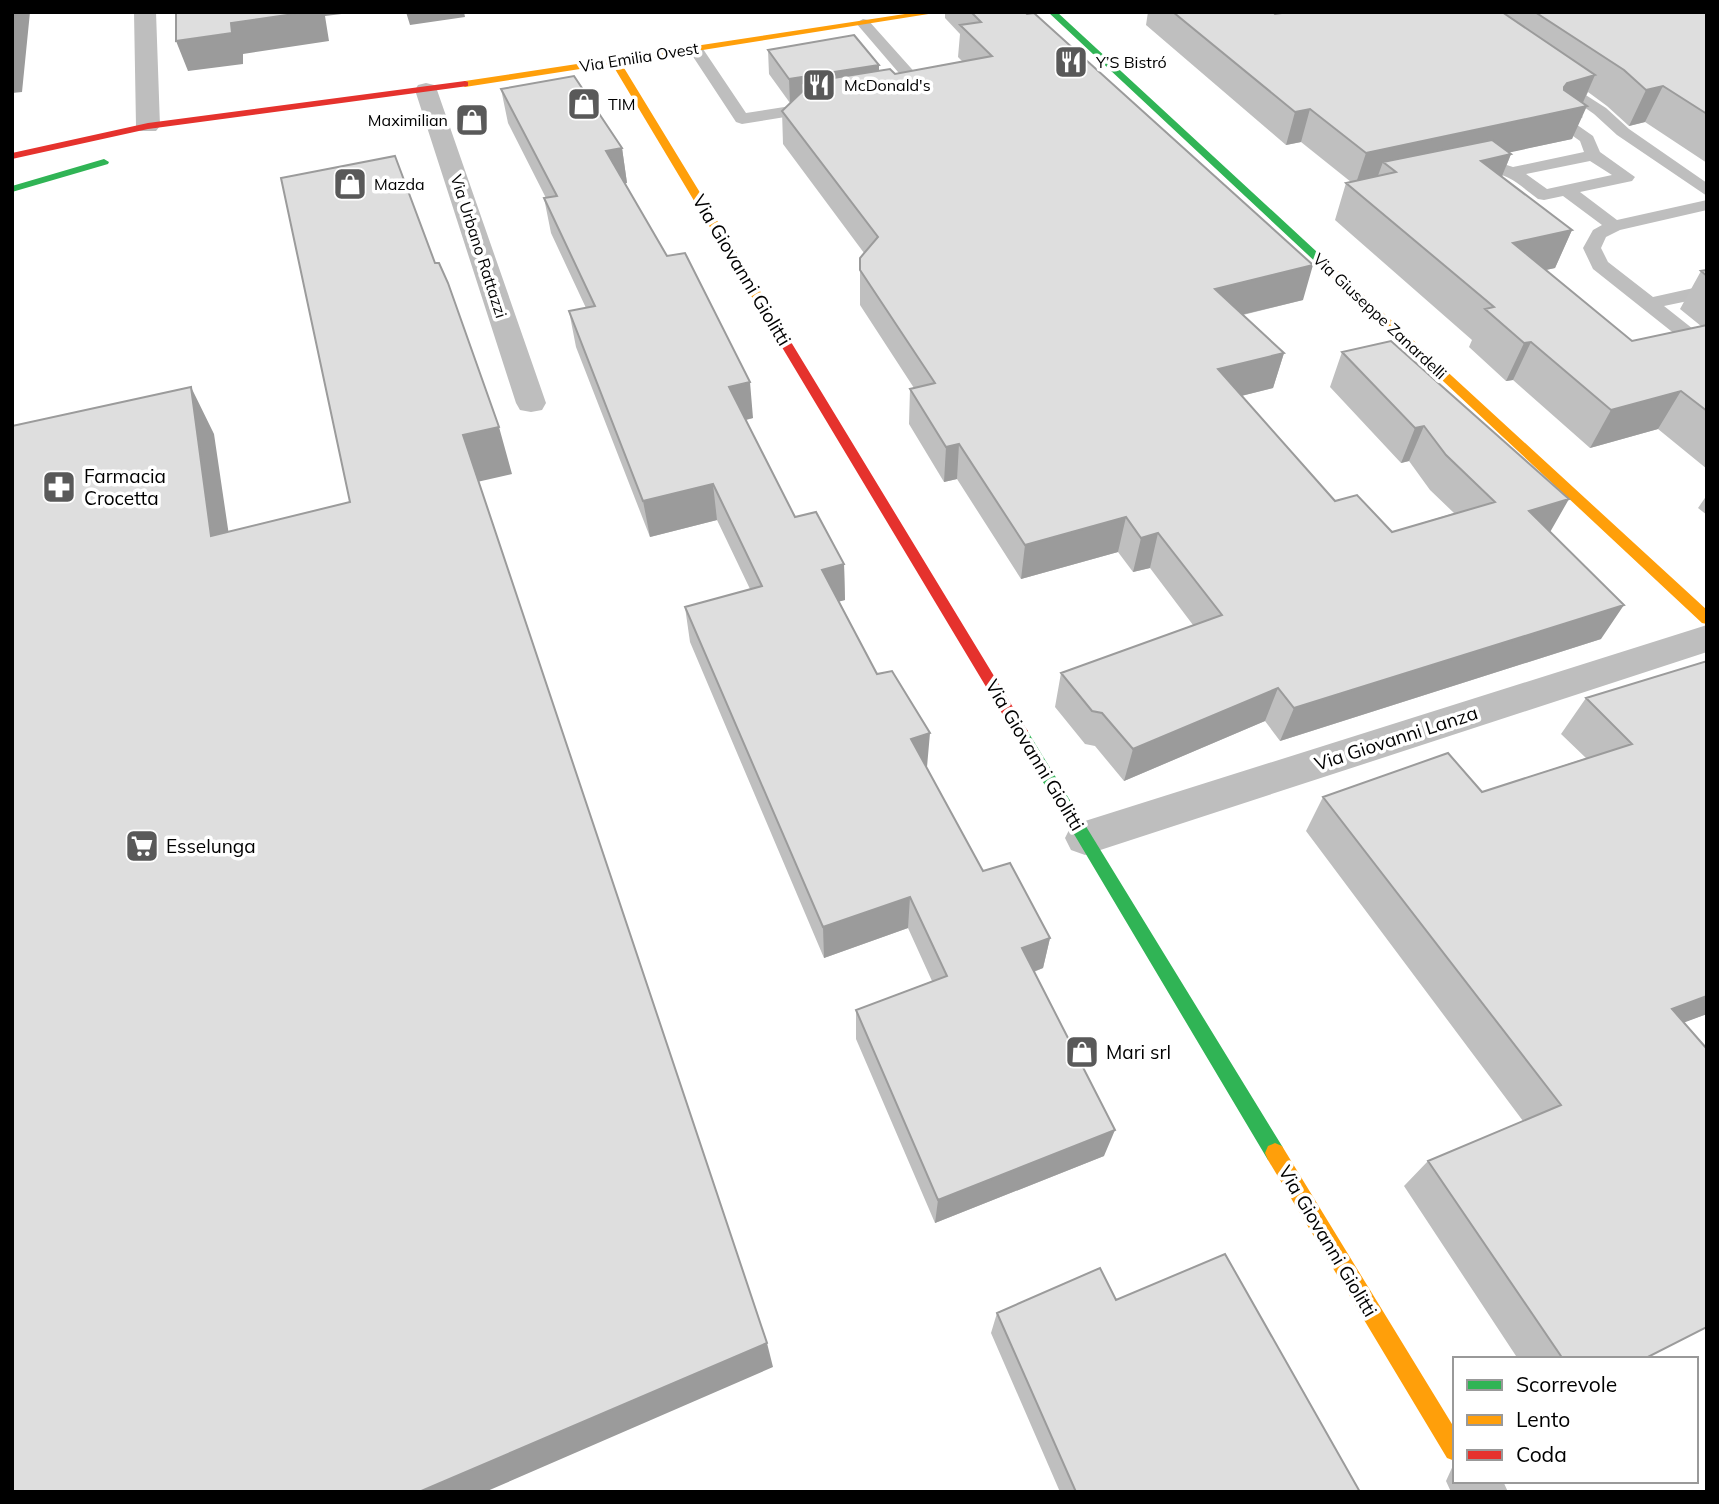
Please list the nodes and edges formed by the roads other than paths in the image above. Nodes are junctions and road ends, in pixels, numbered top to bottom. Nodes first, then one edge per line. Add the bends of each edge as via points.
1 (145, 12) edge
2 (937, 12) edge
3 (1052, 12) edge
4 (863, 23) junction
5 (696, 49) junction
6 (615, 61) junction
7 (1545, 73) edge
8 (426, 90) junction
9 (894, 94) edge
10 (340, 102) junction
11 (839, 103) edge
12 (1600, 111) junction
13 (148, 126) junction
14 (200, 136) dead end
15 (1593, 155) junction
16 (12, 156) edge
17 (117, 158) dead end
18 (1512, 172) junction
19 (1454, 174) edge
20 (12, 189) edge
21 (1566, 190) junction
22 (1707, 191) edge
23 (1707, 205) edge
24 (1614, 226) junction
25 (1707, 291) edge
26 (1649, 304) junction
27 (1707, 350) edge
28 (531, 403) dead end
29 (1707, 619) edge
30 (1707, 638) edge
31 (1085, 838) junction
32 (1453, 1447) edge

1 - 13 street
2 - 4 street, Via Emilia Ovest
3 - 29 street, Via Giuseppe Zanardelli
4 - 5 street, Via Emilia Ovest
4 - 9 lane via 921,89
5 - 6 street, Via Emilia Ovest
5 - 11 lane via 742,119
6 - 8 street, Via Emilia Ovest
6 - 31 street, Via Giovanni Giolitti
7 - 12 lane
8 - 10 street, Via Emilia Ovest
8 - 28 street, Via Urbano Rattazzi
10 - 13 street, Via Emilia Ovest
10 - 14 street, Via Emilia Ovest
12 - 15 lane via 1560,121 1587,139
12 - 22 lane
13 - 16 street, Via Emilia Ovest
15 - 18 lane
15 - 21 lane via 1626,177
17 - 20 street
18 - 19 lane via 1494,166
18 - 21 lane via 1544,195
21 - 24 lane
23 - 24 lane
24 - 26 lane via 1599,234 1592,248 1600,265
25 - 26 lane
26 - 27 lane
30 - 31 street, Via Giovanni Lanza
31 - 32 street, Via Giovanni Giolitti

